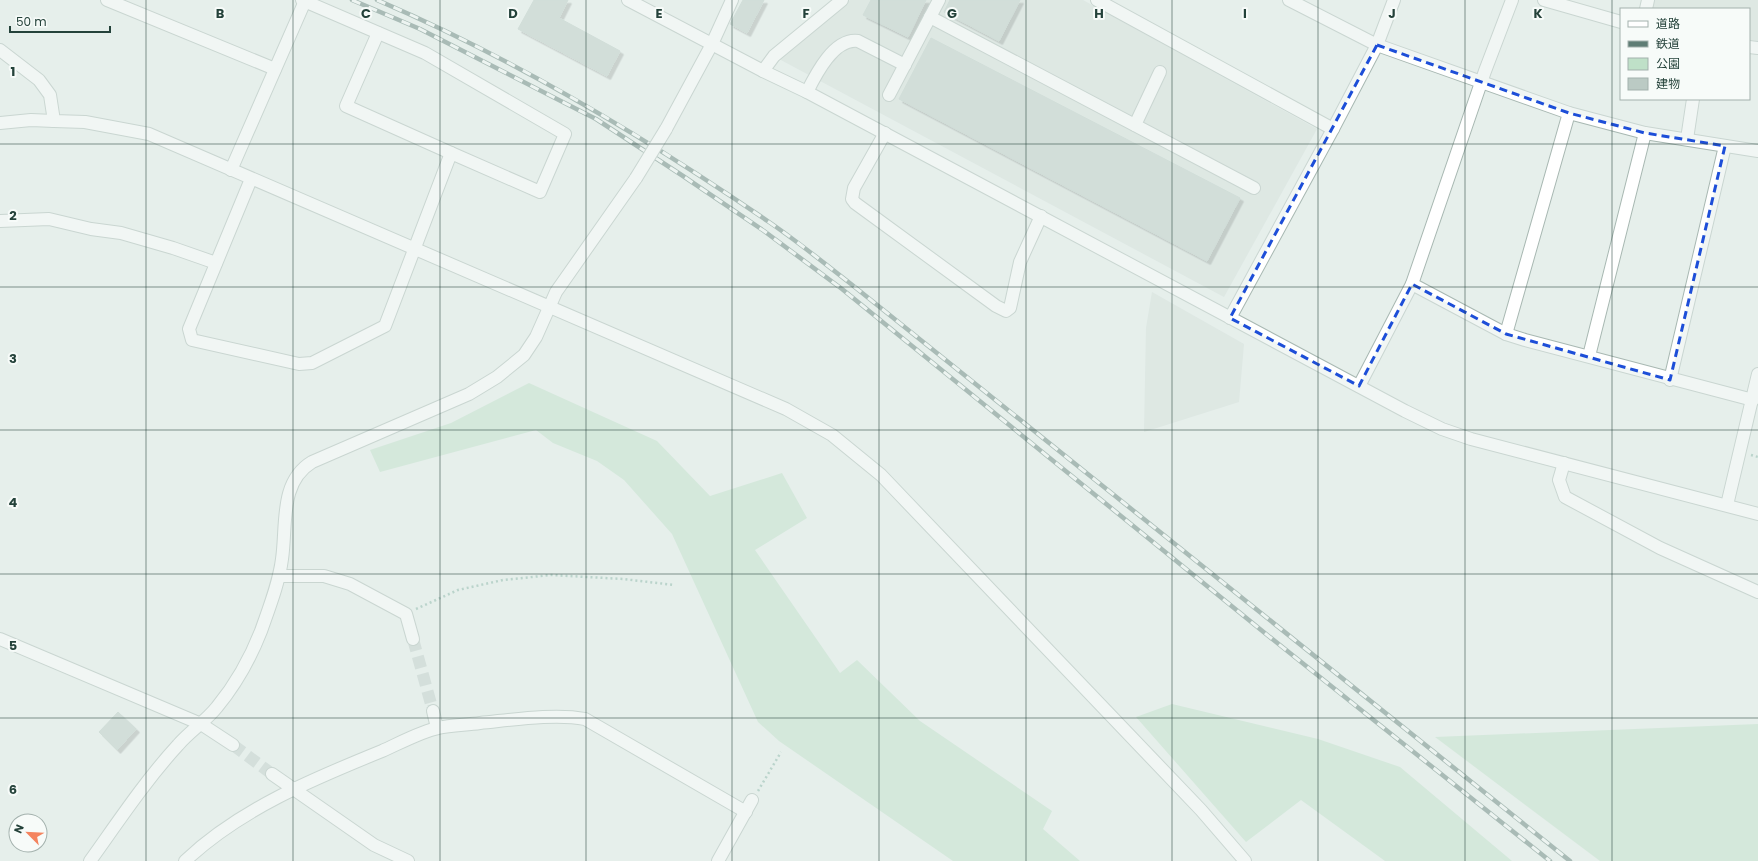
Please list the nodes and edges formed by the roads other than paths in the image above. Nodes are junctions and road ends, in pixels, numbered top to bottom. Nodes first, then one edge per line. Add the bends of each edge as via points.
1 (107, 0) edge
2 (628, 0) edge
3 (732, 0) edge
4 (842, 0) edge
5 (939, 0) edge
6 (1097, 0) edge
7 (1289, 0) edge
8 (1394, 0) edge
9 (1512, 0) edge
10 (1544, 0) edge
11 (303, 1) edge
12 (930, 17) junction
13 (1620, 22) edge
14 (378, 33) junction
15 (712, 44) junction
16 (1377, 45) junction
17 (0, 50) edge
18 (905, 65) junction
19 (275, 69) junction
20 (763, 70) junction
21 (1160, 72) dead end
22 (1482, 83) junction
23 (807, 92) junction
24 (889, 95) dead end
25 (1693, 100) edge
26 (1568, 113) junction
27 (54, 121) junction
28 (0, 123) edge
29 (1135, 125) junction
30 (1333, 130) junction
31 (885, 133) junction
32 (1645, 133) junction
33 (1687, 139) junction
34 (1725, 146) junction
35 (1758, 151) edge
36 (451, 154) junction
37 (231, 170) junction
38 (251, 179) junction
39 (1254, 188) dead end
40 (1041, 216) junction
41 (0, 221) edge
42 (416, 248) junction
43 (216, 263) junction
44 (1412, 284) junction
45 (549, 307) junction
46 (1230, 318) junction
47 (1506, 334) junction
48 (1589, 356) junction
49 (1758, 374) edge
50 (1670, 380) junction
51 (1359, 386) junction
52 (1752, 400) junction
53 (1564, 463) junction
54 (1727, 505) junction
55 (1758, 514) edge
56 (279, 576) junction
57 (1758, 592) edge
58 (0, 639) edge
59 (413, 639) tunnel mouth
60 (433, 711) tunnel mouth
61 (201, 724) junction
62 (437, 728) junction
63 (233, 745) tunnel mouth
64 (272, 774) tunnel mouth
65 (294, 790) junction
66 (752, 800) road end
67 (746, 812) junction
68 (90, 861) edge
69 (185, 861) edge
70 (408, 861) edge
71 (718, 861) edge
72 (1245, 861) edge

1 - 19 street
2 - 15 street
3 - 15 street
4 - 20 street via 774,56
5 - 12 street
6 - 30 street
7 - 16 street
8 - 16 street
9 - 22 street
10 - 13 street
11 - 14 street
11 - 19 street
12 - 18 street
12 - 29 street
14 - 36 street via 346,106
14 - 36 street via 424,53 565,134 540,192
15 - 20 street
15 - 45 street, bridge via 636,178 556,292
16 - 22 street
16 - 30 street
17 - 27 street via 39,80 50,95
18 - 23 street via 852,40 826,58
18 - 24 street
19 - 37 street
20 - 23 street
21 - 29 street
22 - 26 street
22 - 44 street
23 - 31 street
25 - 33 street
26 - 32 street
26 - 47 street
27 - 28 street
27 - 37 street via 85,122 149,134
29 - 39 street
30 - 46 street
31 - 40 street
31 - 40 street via 854,188 852,199 855,204 1006,311 1010,308 1020,262
32 - 33 street
32 - 48 street
33 - 34 street
34 - 35 street
34 - 50 street
36 - 42 street
37 - 38 street
38 - 42 street
38 - 43 street
40 - 46 street
41 - 43 street via 49,219 120,233
42 - 43 street via 385,326 312,363 299,364 192,340 189,329
42 - 45 street
44 - 47 street
44 - 51 street
45 - 56 street via 536,337 524,355 497,377 468,394 303,467 288,496
45 - 72 street via 786,409 832,435 881,475 1177,785
46 - 51 street
47 - 48 street
48 - 50 street
49 - 52 street
50 - 52 street
51 - 53 street via 1442,429
52 - 54 street
53 - 54 street
53 - 57 street via 1559,480 1565,497 1660,548
54 - 55 street
56 - 59 street via 324,576 350,584 406,614
56 - 61 street via 261,631 245,668 217,708
58 - 61 street
60 - 62 street
61 - 63 street
61 - 68 street via 178,744
62 - 65 street
62 - 67 street via 572,716 585,719
64 - 65 street
65 - 69 street via 228,827 202,845
65 - 70 street via 374,845
66 - 67 street
67 - 71 street

